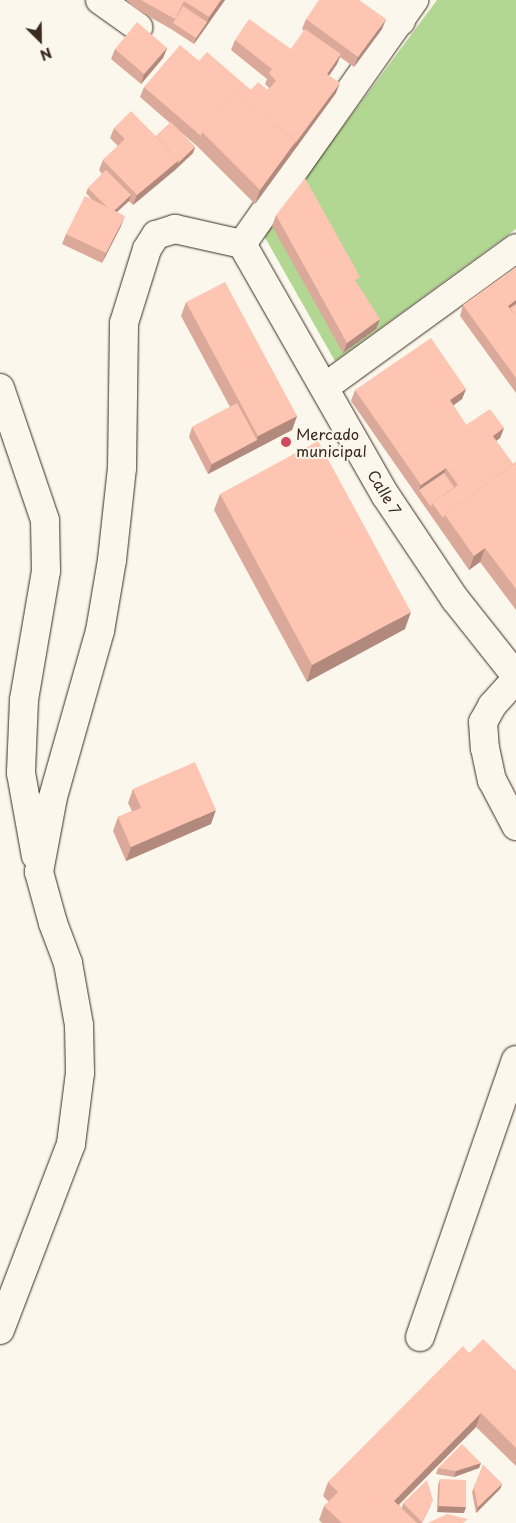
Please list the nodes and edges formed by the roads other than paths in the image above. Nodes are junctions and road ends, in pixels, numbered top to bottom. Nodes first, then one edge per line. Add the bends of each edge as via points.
1 (100, 0) edge
2 (373, 0) edge
3 (408, 11) edge
4 (138, 27) edge
5 (242, 244) junction
6 (516, 248) edge
7 (325, 387) junction
8 (0, 388) edge
9 (516, 678) edge
10 (516, 826) edge
11 (39, 872) junction
12 (516, 1060) edge
13 (0, 1330) edge
14 (420, 1338) dead end

1 - 4 street
2 - 3 street
3 - 5 street
5 - 7 street, Calle 7
5 - 11 street via 175,229 156,235 147,249 136,283 124,323 122,468 112,560 100,631 53,797
6 - 7 street
7 - 9 street, Calle 7 via 386,496 455,599
8 - 11 street via 44,520 46,571 24,700 21,773
9 - 10 street via 482,722 492,780
11 - 13 street via 68,963 79,1025 80,1074 71,1144
12 - 14 street

